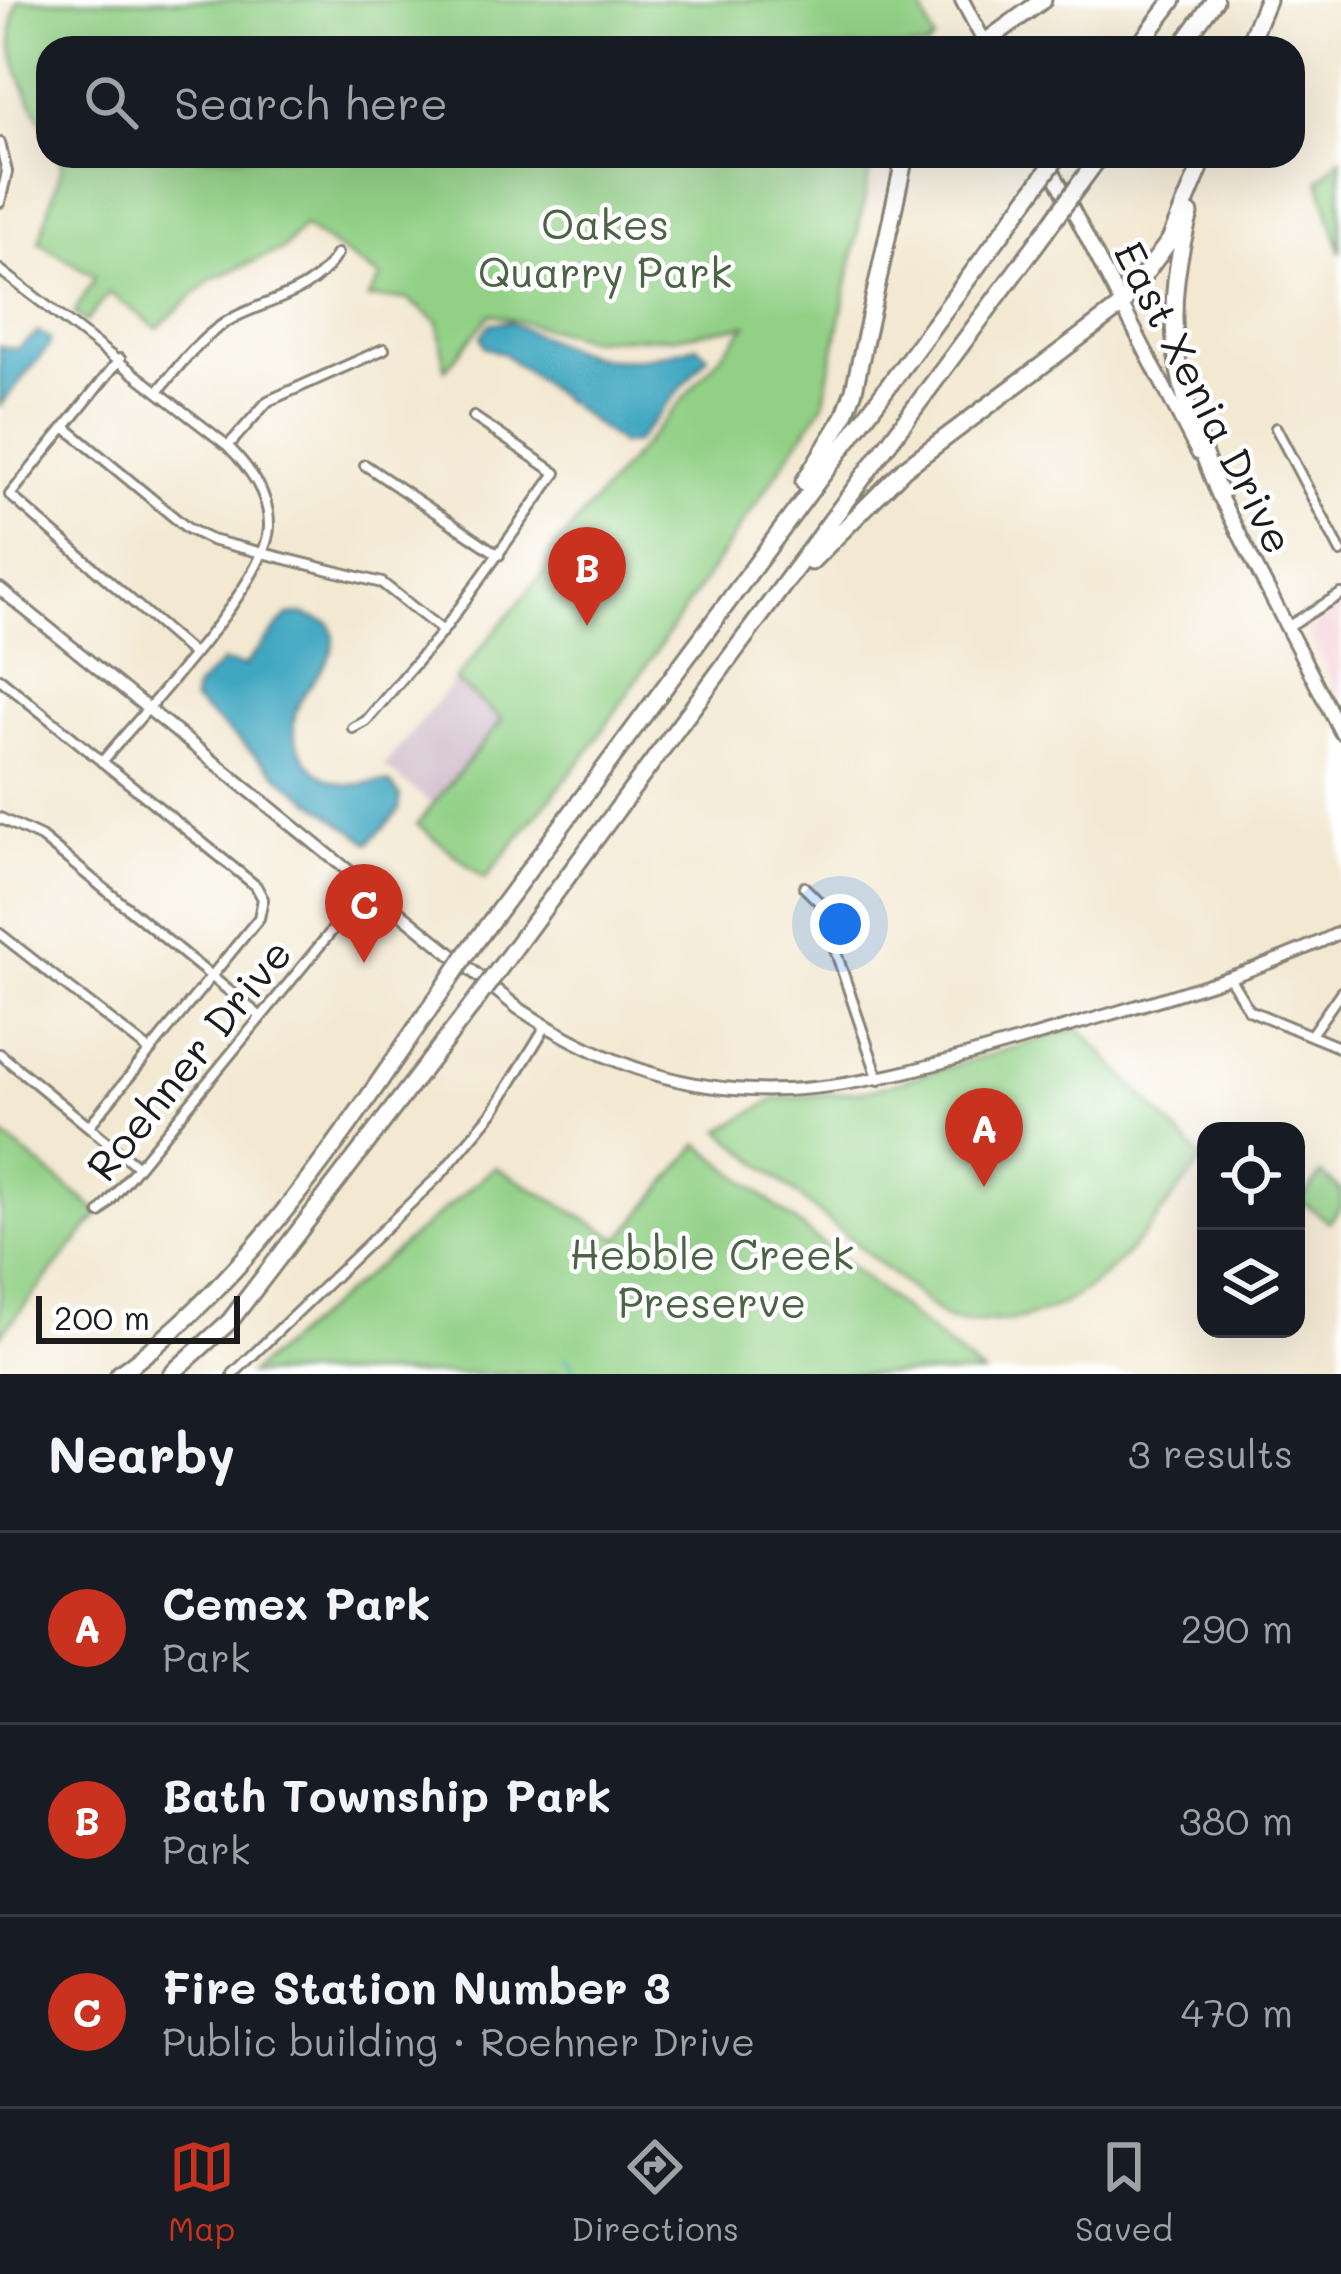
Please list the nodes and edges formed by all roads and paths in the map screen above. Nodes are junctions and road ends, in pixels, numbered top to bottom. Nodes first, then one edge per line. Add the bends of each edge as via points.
1 (962, 0) edge
2 (1043, 0) edge
3 (1173, 0) edge
4 (1215, 0) edge
5 (1268, 0) edge
6 (978, 36) edge
7 (996, 36) edge
8 (1146, 36) edge
9 (1189, 36) edge
10 (1252, 36) edge
11 (0, 143) edge
12 (902, 168) edge
13 (1049, 168) edge
14 (1051, 168) edge
15 (1091, 168) edge
16 (1200, 168) edge
17 (1202, 168) edge
18 (0, 202) edge
19 (337, 254) dead end
20 (0, 270) edge
21 (1121, 306) junction
22 (384, 350) dead end
23 (120, 359) junction
24 (160, 389) junction
25 (474, 417) dead end
26 (65, 427) junction
27 (1276, 428) dead end
28 (228, 446) junction
29 (365, 465) dead end
30 (1220, 495) junction
31 (265, 553) junction
32 (1341, 553) edge
33 (499, 555) junction
34 (0, 589) edge
35 (1341, 594) edge
36 (1287, 627) junction
37 (442, 631) junction
38 (747, 637) junction
39 (192, 653) junction
40 (0, 679) edge
41 (661, 696) junction
42 (146, 708) junction
43 (353, 728) dead end
44 (1341, 731) edge
45 (102, 762) junction
46 (0, 818) edge
47 (805, 887) dead end
48 (368, 888) junction
49 (1341, 932) edge
50 (0, 934) edge
51 (212, 976) junction
52 (1229, 977) junction
53 (1341, 992) edge
54 (261, 1016) junction
55 (546, 1026) junction
56 (1313, 1032) junction
57 (1341, 1048) edge
58 (150, 1051) junction
59 (0, 1054) edge
60 (880, 1081) junction
61 (89, 1126) junction
62 (139, 1166) junction
63 (100, 1213) dead end
64 (119, 1374) edge
65 (171, 1374) edge
66 (233, 1374) edge

1 - 6 main road
2 - 7 highway
3 - 8 highway
4 - 9 highway
5 - 10 highway
11 - 18 street via 7,172
12 - 41 highway via 844,417
13 - 41 highway, bridge
14 - 21 main road, East Xenia Drive
15 - 38 highway, bridge
16 - 21 highway via 1170,240
17 - 30 highway via 1172,323 1186,417
19 - 24 street via 297,293 231,319
20 - 23 street
21 - 30 main road, East Xenia Drive
21 - 38 highway via 887,484
22 - 28 street via 268,401
23 - 24 street
23 - 26 street
24 - 28 street
25 - 33 street via 556,473
26 - 31 street via 187,528
26 - 39 street via 10,495
27 - 32 street
28 - 31 street via 264,496
29 - 33 street
30 - 36 main road, East Xenia Drive
31 - 37 street via 382,583
31 - 39 street
33 - 37 street
34 - 42 main road
35 - 36 street
36 - 44 main road, East Xenia Drive
37 - 43 street
38 - 65 highway, bridge via 230,1321
39 - 42 street
40 - 45 street
41 - 64 highway, bridge via 239,1263 179,1327
42 - 45 street
42 - 48 main road
45 - 51 street via 256,886 264,904 259,918
46 - 51 street via 41,837
47 - 60 street via 819,902
48 - 54 street, Roehner Drive
48 - 55 main road
49 - 52 main road
50 - 58 street
51 - 54 street
51 - 58 street
52 - 56 street via 1249,1010
52 - 60 main road
53 - 56 street
54 - 62 street, Roehner Drive
55 - 60 main road via 623,1064 711,1088 795,1092
55 - 66 street via 456,1157
56 - 57 street
58 - 61 street
59 - 61 street
61 - 62 street
62 - 63 street, Roehner Drive

